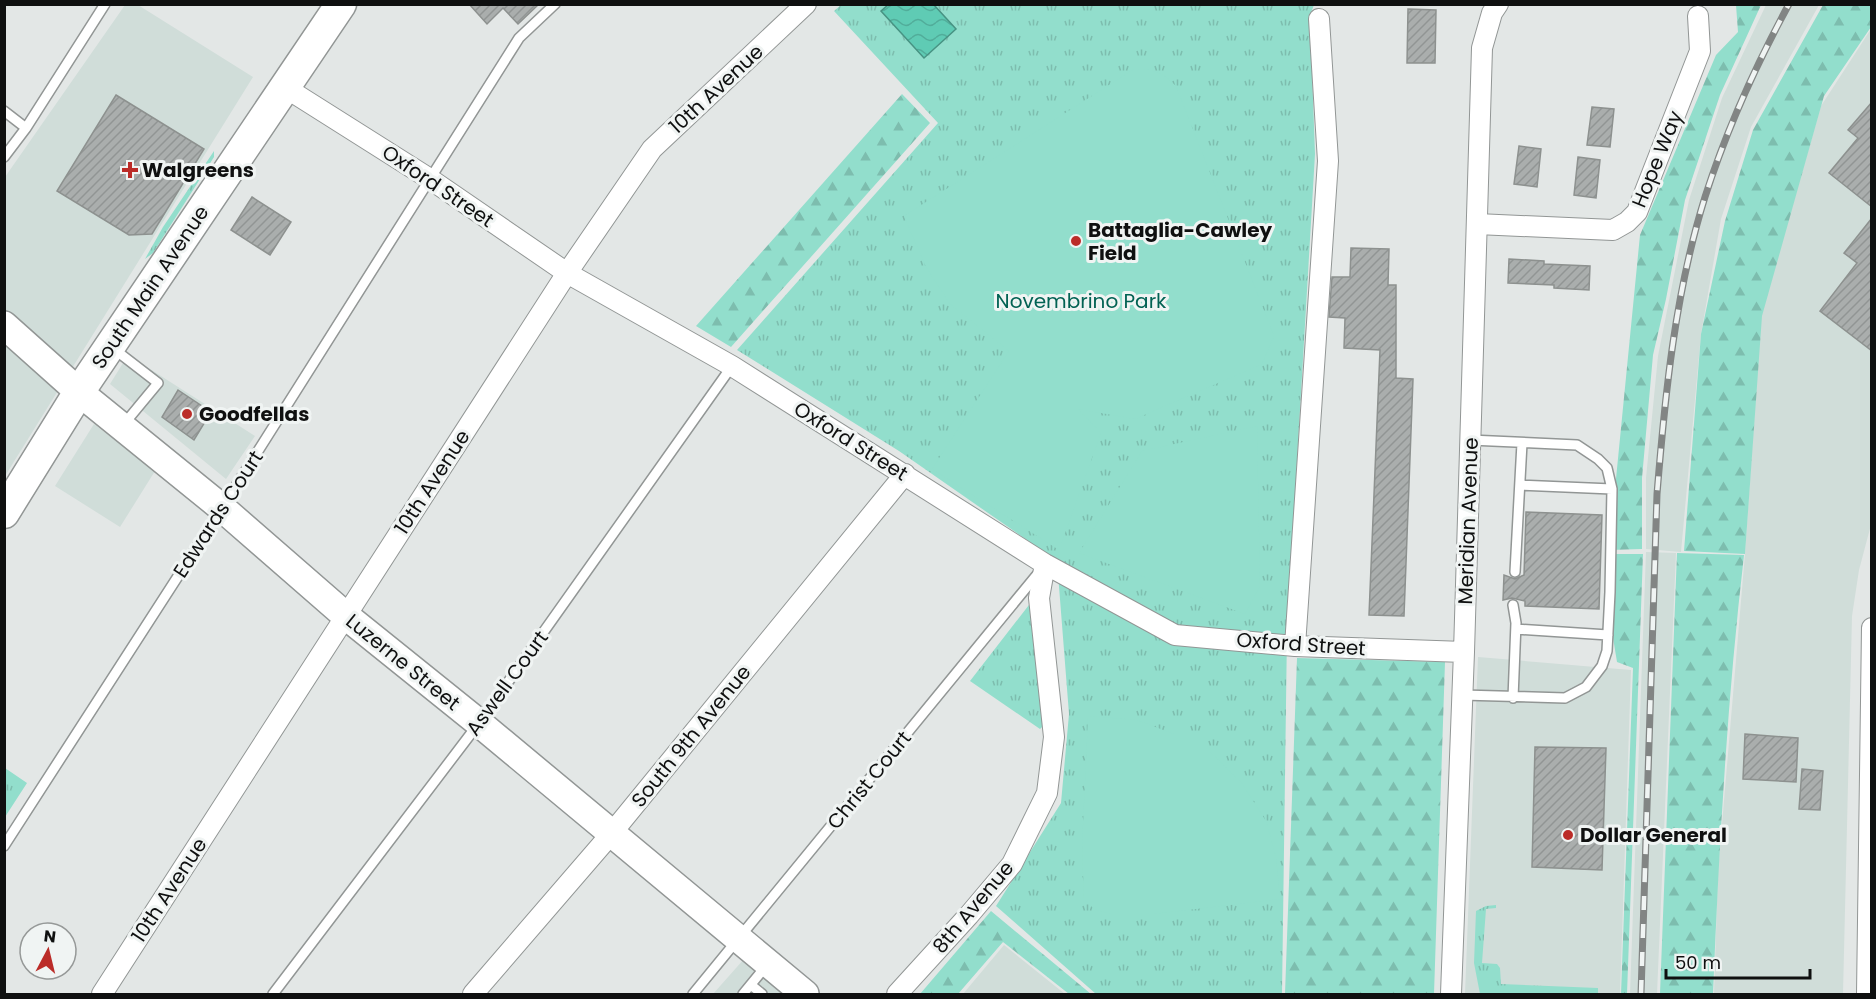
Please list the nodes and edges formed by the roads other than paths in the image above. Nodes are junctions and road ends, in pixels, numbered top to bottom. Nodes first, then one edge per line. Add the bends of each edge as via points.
1 (105, 4) edge
2 (341, 4) edge
3 (555, 4) edge
4 (806, 4) edge
5 (1498, 4) edge
6 (1698, 16) dead end
7 (1319, 19) dead end
8 (286, 88) junction
9 (4, 111) edge
10 (26, 128) junction
11 (4, 158) edge
12 (430, 179) junction
13 (1477, 224) junction
14 (567, 273) junction
15 (4, 325) edge
16 (110, 346) junction
17 (732, 366) junction
18 (79, 392) junction
19 (122, 427) junction
20 (1470, 440) junction
21 (1522, 443) junction
22 (905, 474) junction
23 (1520, 485) junction
24 (1612, 489) junction
25 (222, 508) junction
26 (4, 513) edge
27 (1045, 564) junction
28 (1515, 572) dead end
29 (1513, 605) dead end
30 (346, 616) junction
31 (1872, 628) edge
32 (1516, 629) junction
33 (1608, 635) junction
34 (1295, 646) junction
35 (1464, 652) junction
36 (1462, 695) junction
37 (1513, 698) junction
38 (479, 723) junction
39 (611, 834) junction
40 (1871, 834) edge
41 (4, 846) edge
42 (739, 940) junction
43 (768, 964) junction
44 (751, 985) junction
45 (102, 994) edge
46 (273, 994) edge
47 (473, 994) edge
48 (695, 994) edge
49 (743, 994) edge
50 (762, 994) edge
51 (805, 994) edge
52 (897, 994) edge
53 (1451, 994) edge
54 (1867, 994) edge

1 - 10 lane
2 - 8 main road, South Main Avenue
3 - 12 lane, Edwards Court via 519,38
4 - 14 street, 10th Avenue via 652,149
5 - 13 street, Meridian Avenue via 1482,48
6 - 13 street, Hope Way via 1700,51 1637,212 1627,222 1613,230
7 - 34 street via 1328,161
8 - 12 street, Oxford Street
8 - 16 main road, South Main Avenue
9 - 10 lane
10 - 11 lane
12 - 14 street, Oxford Street
12 - 25 lane, Edwards Court
13 - 20 street, Meridian Avenue
14 - 17 street, Oxford Street
14 - 30 street, 10th Avenue
15 - 18 street, Luzerne Street
16 - 18 main road, South Main Avenue
16 - 19 lane via 159,383
17 - 22 street, Oxford Street
17 - 38 lane, Aswell Court
18 - 19 street, Luzerne Street
18 - 26 main road, South Main Avenue
19 - 25 street, Luzerne Street
20 - 21 lane
20 - 35 street, Meridian Avenue
21 - 23 lane
21 - 24 lane via 1577,446 1607,468
22 - 27 street, Oxford Street
22 - 39 street, South 9th Avenue
23 - 24 lane
23 - 28 lane
24 - 33 lane
25 - 30 street, Luzerne Street
25 - 41 lane, Edwards Court
27 - 34 street, Oxford Street via 1176,635
27 - 42 lane, Christ Court
27 - 52 street, 8th Avenue via 1039,598 1054,737 1047,793 1012,864
29 - 32 lane
30 - 38 street, Luzerne Street
30 - 45 street, 10th Avenue
31 - 40 street
32 - 33 lane
32 - 37 lane
33 - 37 lane via 1602,666 1581,691 1565,698
34 - 35 street, Oxford Street
35 - 36 street, Meridian Avenue
36 - 37 lane
36 - 53 street, Meridian Avenue
38 - 39 street, Luzerne Street
38 - 46 lane, Aswell Court
39 - 42 street, Luzerne Street
39 - 47 street, South 9th Avenue
40 - 54 street
42 - 43 street, Luzerne Street
42 - 48 lane, Christ Court
43 - 44 lane
43 - 51 street, Luzerne Street
44 - 49 lane
44 - 50 lane

